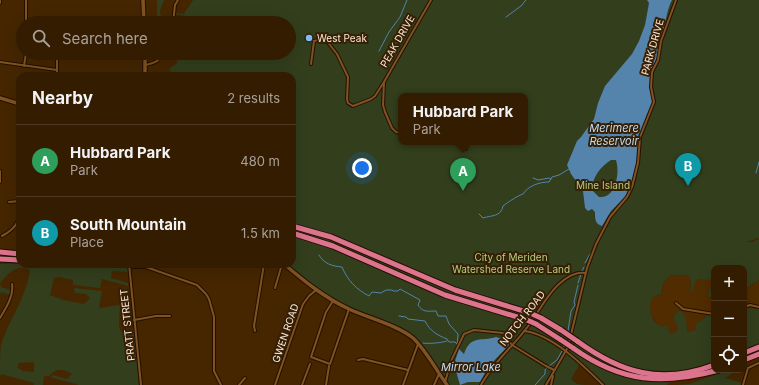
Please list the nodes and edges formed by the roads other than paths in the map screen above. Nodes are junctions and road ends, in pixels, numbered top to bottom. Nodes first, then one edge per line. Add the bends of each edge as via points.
1 (0, 0) edge
2 (26, 0) edge
3 (143, 0) edge
4 (178, 0) edge
5 (431, 0) edge
6 (676, 0) edge
7 (0, 3) edge
8 (26, 16) edge
9 (144, 16) edge
10 (174, 16) edge
11 (25, 60) edge
12 (57, 60) edge
13 (145, 60) edge
14 (158, 60) edge
15 (0, 62) edge
16 (311, 64) dead end
17 (145, 65) junction
18 (24, 66) junction
19 (57, 70) joint
20 (145, 72) edge
21 (384, 82) junction
22 (0, 98) edge
23 (16, 103) edge
24 (398, 132) edge
25 (459, 145) edge
26 (466, 149) dead end
27 (0, 171) edge
28 (0, 182) edge
29 (16, 201) edge
30 (9, 202) dead end
31 (16, 225) edge
32 (296, 226) edge
33 (296, 234) edge
34 (2, 236) dead end
35 (0, 252) edge
36 (16, 254) edge
37 (0, 259) edge
38 (16, 260) edge
39 (129, 268) edge
40 (149, 268) edge
41 (263, 268) edge
42 (282, 268) edge
43 (288, 268) edge
44 (585, 273) junction
45 (12, 284) dead end
46 (276, 288) dead end
47 (316, 290) junction
48 (333, 301) junction
49 (676, 303) dead end
50 (747, 306) edge
51 (759, 307) edge
52 (349, 309) junction
53 (711, 314) edge
54 (170, 316) dead end
55 (0, 318) edge
56 (134, 320) junction
57 (255, 331) dead end
58 (524, 331) junction
59 (418, 344) junction
60 (512, 345) junction
61 (759, 347) edge
62 (565, 352) junction
63 (747, 352) edge
64 (759, 354) edge
65 (747, 359) edge
66 (358, 360) dead end
67 (759, 363) edge
68 (310, 364) dead end
69 (330, 365) junction
70 (711, 366) edge
71 (408, 370) junction
72 (554, 370) junction
73 (712, 373) edge
74 (439, 374) junction
75 (553, 374) junction
76 (245, 378) dead end
77 (446, 383) edge
78 (141, 385) edge
79 (221, 385) edge
80 (239, 385) edge
81 (275, 385) edge
82 (302, 385) edge
83 (326, 385) edge
84 (403, 385) edge
85 (434, 385) edge
86 (481, 385) edge
87 (546, 385) edge
88 (551, 385) edge
89 (603, 385) edge
90 (743, 385) edge

1 - 7 street
2 - 8 street
3 - 9 main road
4 - 10 street
5 - 21 street, PEAK DRIVE
6 - 44 street, PARK DRIVE via 652,72 654,102 641,133 637,170 630,192 612,214 600,235
11 - 18 street
12 - 19 street
13 - 17 main road
14 - 17 street
15 - 18 street
16 - 21 street via 314,41 326,40 337,54 348,77 347,99 348,103 354,106 375,96
17 - 20 main road
18 - 19 street
21 - 24 street, PEAK DRIVE via 383,105 392,128
22 - 23 main road
25 - 26 street
27 - 28 street
29 - 30 street
31 - 34 street
32 - 70 highway, bridge via 340,241 455,290 530,313 561,330 598,356 628,370 663,375 699,371
33 - 73 highway, bridge via 336,247 445,295 536,324 607,370 625,377 660,383 680,382
35 - 36 highway
37 - 38 highway
39 - 56 street, PRATT STREET
40 - 79 street via 197,285 206,294 214,317 214,371
41 - 57 street
42 - 46 street
43 - 47 main road
44 - 58 street, NOTCH ROAD via 571,275 558,285
44 - 62 street
45 - 55 street via 9,301
47 - 48 main road
47 - 81 street, GWEN ROAD via 303,304
48 - 52 main road
48 - 69 street via 326,312 311,357
49 - 53 street via 683,309
50 - 51 street
52 - 59 main road via 395,328
52 - 69 street
54 - 56 street
56 - 78 street, PRATT STREET
58 - 60 street, NOTCH ROAD
58 - 62 street via 535,333
59 - 71 street
59 - 74 main road
60 - 72 street
60 - 77 street via 501,332 467,332 452,359
60 - 86 street, NOTCH ROAD via 490,369
61 - 63 highway
62 - 72 street
62 - 89 street
64 - 65 highway
66 - 71 street
67 - 90 street via 749,367
68 - 82 street
69 - 83 street
71 - 84 street
72 - 75 street
74 - 77 main road
74 - 85 street
75 - 87 street
75 - 88 street
76 - 80 street

